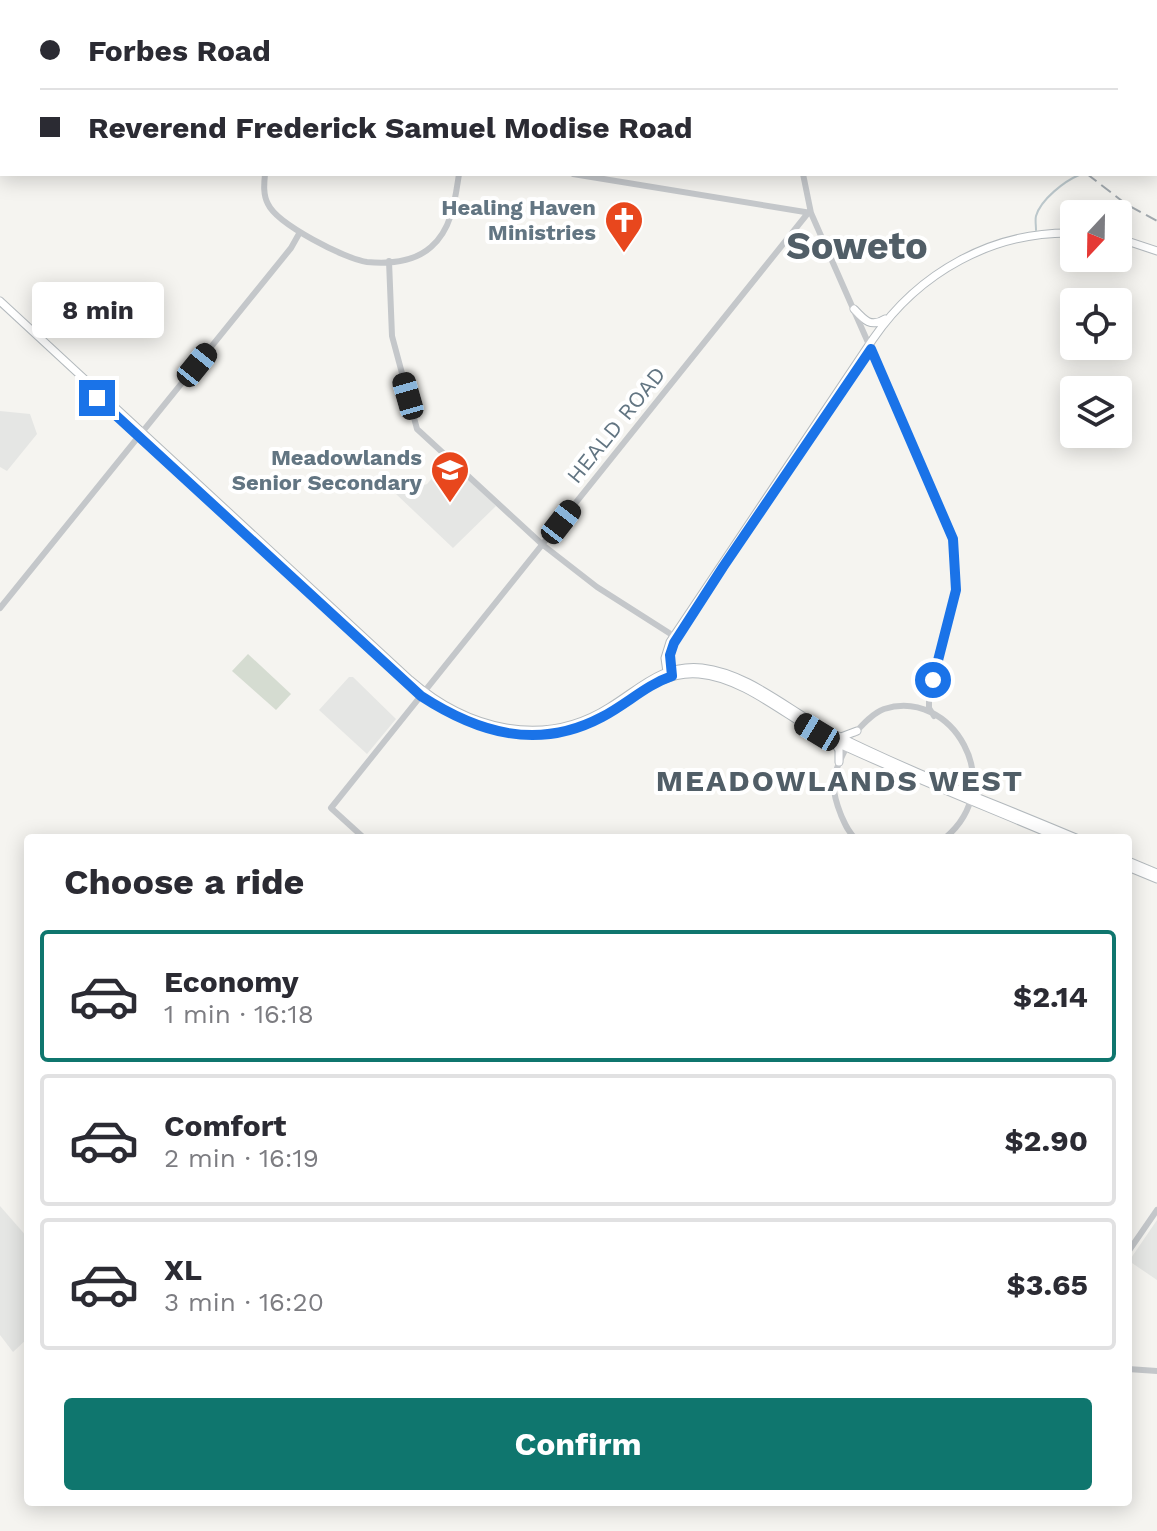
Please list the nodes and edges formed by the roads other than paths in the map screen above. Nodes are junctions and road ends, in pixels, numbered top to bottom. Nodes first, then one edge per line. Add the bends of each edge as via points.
1 (265, 176) edge
2 (459, 176) edge
3 (585, 176) edge
4 (803, 176) edge
5 (809, 213) junction
6 (300, 232) junction
7 (1060, 234) edge
8 (1132, 243) edge
9 (1157, 251) edge
10 (389, 261) junction
11 (907, 298) junction
12 (0, 301) edge
13 (0, 307) edge
14 (854, 309) junction
15 (889, 317) junction
16 (870, 347) junction
17 (141, 434) junction
18 (543, 545) junction
19 (0, 608) edge
20 (675, 637) junction
21 (667, 657) junction
22 (682, 668) junction
23 (670, 674) junction
24 (654, 676) junction
25 (422, 694) junction
26 (929, 696) junction
27 (910, 708) junction
28 (934, 716) junction
29 (857, 731) junction
30 (835, 738) junction
31 (848, 744) junction
32 (839, 762) junction
33 (973, 798) junction
34 (360, 834) edge
35 (852, 834) edge
36 (949, 834) edge
37 (1051, 834) edge
38 (1066, 834) edge
39 (1132, 863) edge
40 (1132, 869) edge
41 (1157, 873) edge
42 (1157, 879) edge
43 (1157, 1210) edge
44 (1132, 1246) edge
45 (1132, 1369) edge
46 (1157, 1371) edge

1 - 6 street via 268,205
2 - 10 street via 452,213 434,244 413,258
3 - 5 street
4 - 5 street
5 - 14 street
5 - 18 street, HEALD ROAD
6 - 10 street via 361,261
6 - 17 street
7 - 11 main road via 1020,238 978,251
8 - 9 main road
10 - 18 street via 392,336 417,429
11 - 15 main road
11 - 16 main road
12 - 17 main road
13 - 17 main road
14 - 15 main road via 870,323
14 - 16 street
15 - 16 main road
16 - 20 main road
16 - 26 street via 953,539 956,590
17 - 19 street
17 - 25 main road
18 - 20 street
18 - 25 street, HEALD ROAD
20 - 21 main road
21 - 22 main road
21 - 23 main road
21 - 24 main road
22 - 23 main road
22 - 30 main road via 708,669 739,680
23 - 24 main road
23 - 25 main road via 595,721 533,734 475,726
23 - 30 main road via 718,678
24 - 25 main road via 595,716 525,730 470,719
25 - 34 street, HEALD ROAD via 331,808
26 - 27 street
26 - 28 street
27 - 28 street
27 - 29 street via 882,710
28 - 33 street via 965,745 974,770
29 - 30 main road
29 - 31 street
30 - 31 main road
30 - 32 main road
31 - 32 street
31 - 33 main road
32 - 35 street via 832,788
33 - 36 street via 963,821
33 - 37 main road
33 - 38 main road
39 - 41 main road
40 - 42 main road
43 - 44 street
45 - 46 street

